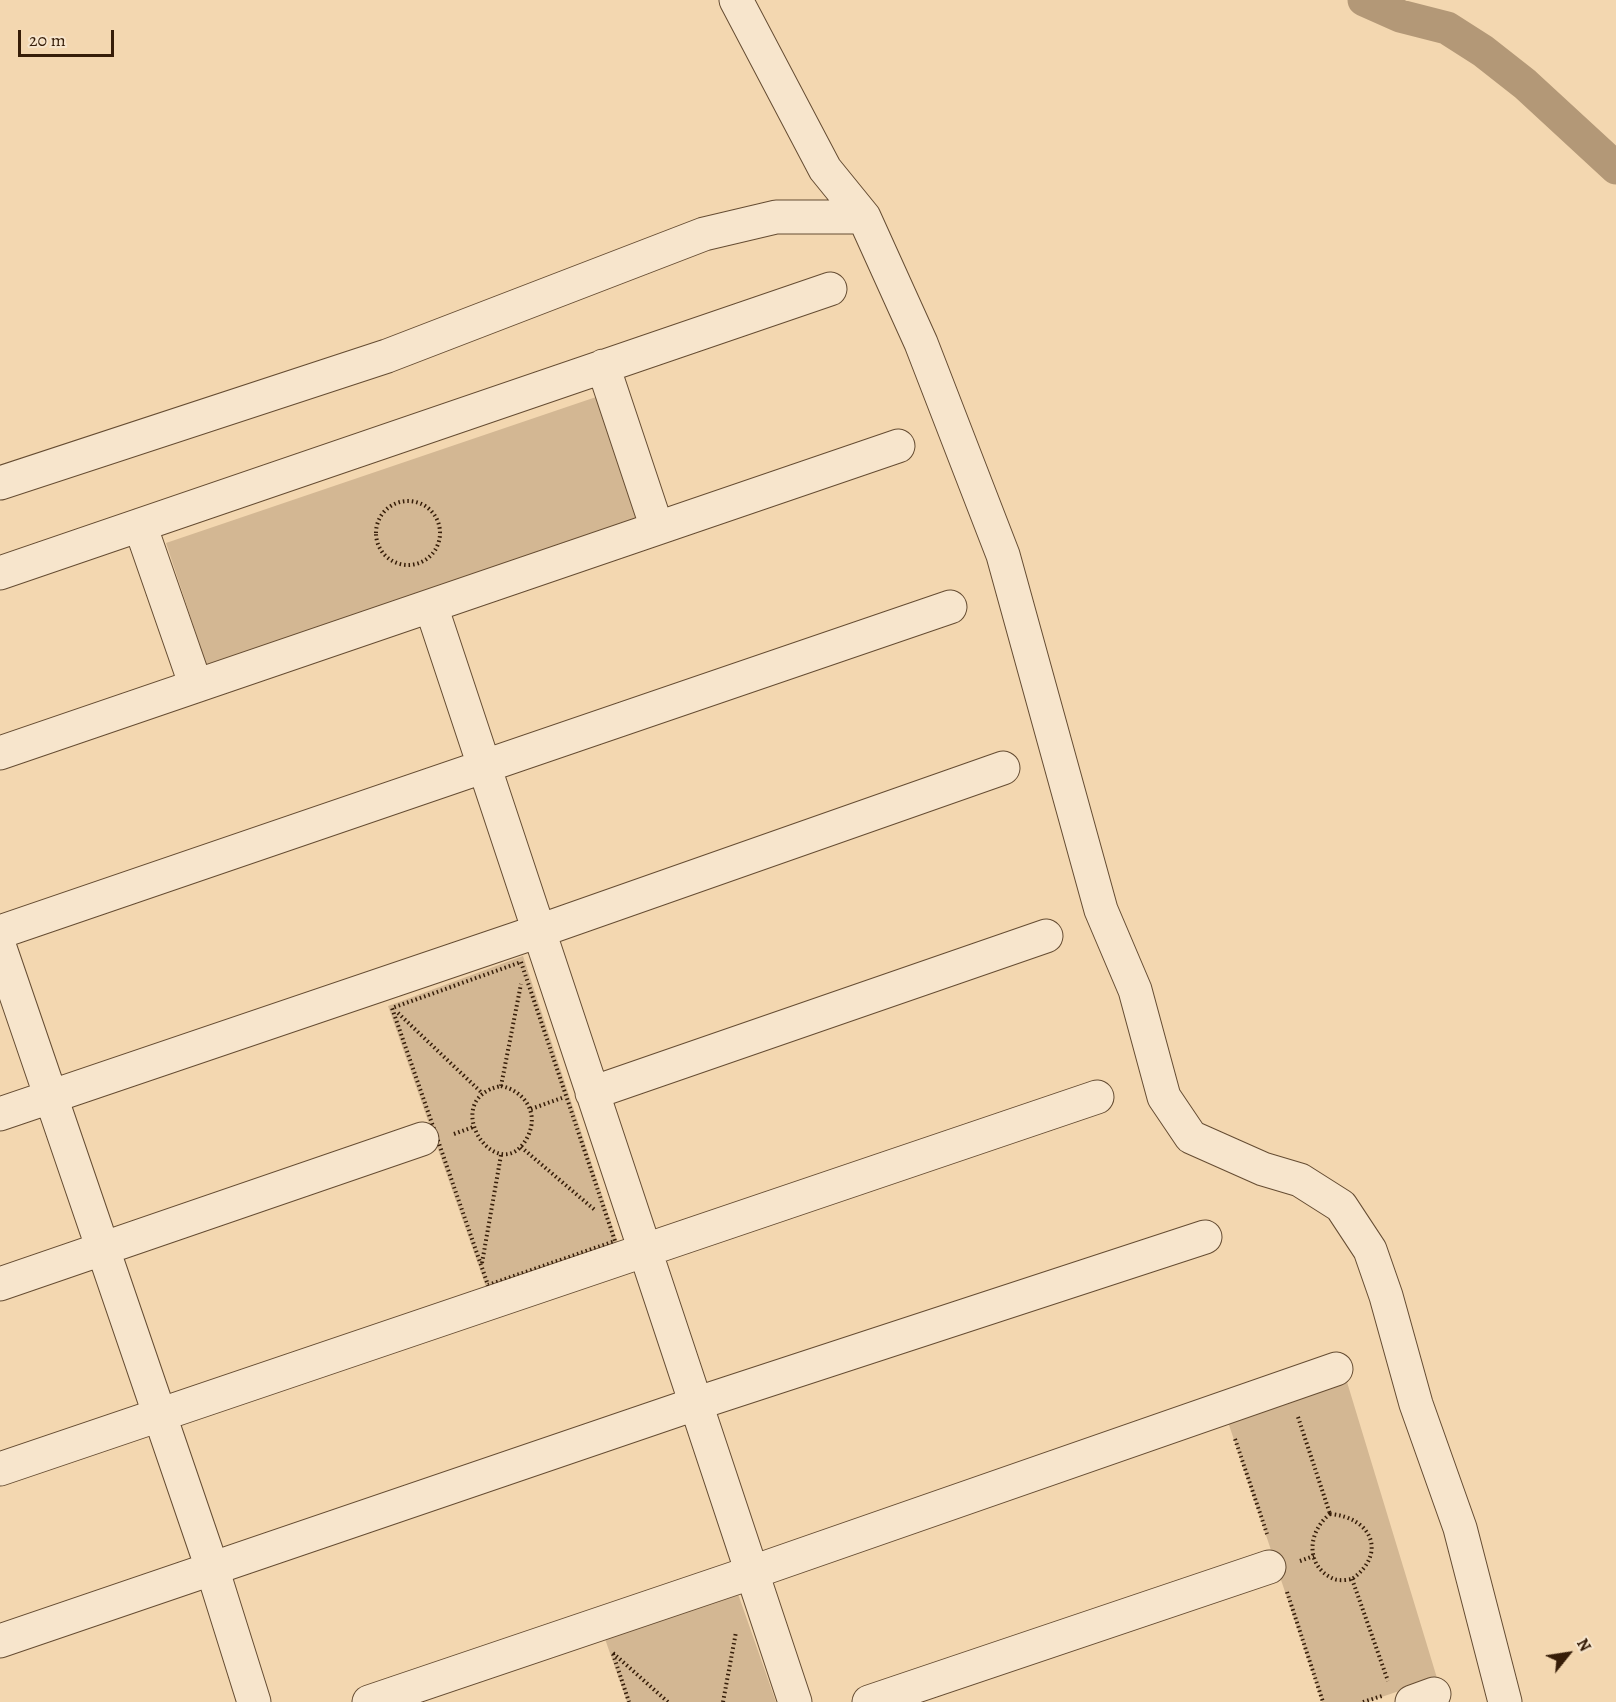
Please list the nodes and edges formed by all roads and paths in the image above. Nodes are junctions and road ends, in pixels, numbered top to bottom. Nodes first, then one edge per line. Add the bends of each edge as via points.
1 (736, 0) edge
2 (864, 217) junction
3 (830, 289) dead end
4 (603, 366) junction
5 (898, 446) dead end
6 (0, 483) edge
7 (387, 507) joint
8 (140, 525) junction
9 (657, 528) junction
10 (0, 573) edge
11 (431, 606) junction
12 (950, 607) dead end
13 (196, 686) junction
14 (0, 753) edge
15 (484, 766) junction
16 (1003, 768) dead end
17 (0, 932) edge
18 (539, 932) junction
19 (1046, 936) dead end
20 (0, 948) edge
21 (523, 970) junction
22 (392, 1008) junction
23 (501, 1086) junction
24 (482, 1093) junction
25 (579, 1095) junction
26 (52, 1097) junction
27 (1097, 1097) dead end
28 (531, 1109) junction
29 (0, 1114) edge
30 (422, 1139) dead end
31 (521, 1147) junction
32 (501, 1155) junction
33 (607, 1220) junction
34 (1205, 1237) dead end
35 (103, 1247) junction
36 (644, 1251) junction
37 (481, 1266) junction
38 (0, 1284) edge
39 (1336, 1369) dead end
40 (695, 1404) junction
41 (1296, 1413) dead end
42 (159, 1414) junction
43 (1233, 1434) dead end
44 (0, 1468) edge
45 (1330, 1514) junction
46 (1274, 1565) junction
47 (213, 1568) junction
48 (753, 1572) junction
49 (1352, 1579) junction
50 (737, 1626) dead end
51 (0, 1641) edge
52 (612, 1652) dead end
53 (1413, 1696) edge
54 (254, 1702) edge
55 (369, 1702) edge
56 (668, 1702) edge
57 (723, 1702) edge
58 (795, 1702) edge
59 (869, 1702) edge
60 (1323, 1702) edge
61 (1505, 1702) edge

1 - 2 street via 825,169
2 - 6 street via 776,217 704,234 387,356
2 - 61 street via 921,343 1003,555 1101,910 1135,990 1164,1096 1191,1137 1263,1169 1300,1180 1341,1206 1370,1250 1416,1404 1460,1528
3 - 4 street
4 - 8 street
4 - 9 street
5 - 9 street
7 - 7 path via 406,501 434,511 442,532 427,559 414,566 403,566 384,554 375,530
8 - 10 street
8 - 13 street
9 - 11 street
11 - 13 street
11 - 15 street
12 - 15 street
13 - 14 street
15 - 17 street
15 - 18 street
16 - 18 street
18 - 25 street
18 - 26 street
19 - 25 street
20 - 26 street
21 - 22 path via 521,962
21 - 23 path
21 - 25 path
22 - 24 path
22 - 37 path
23 - 24 path
23 - 28 path via 523,1096
24 - 32 path via 475,1104 473,1127 487,1148
25 - 28 path
25 - 33 path
25 - 36 street
26 - 29 street
26 - 35 street
27 - 36 street
28 - 31 path via 532,1126
30 - 35 street
31 - 32 path via 512,1154
31 - 33 path
32 - 37 path
33 - 37 path via 615,1241 488,1285
34 - 40 street
35 - 38 street
35 - 42 street
36 - 40 street
36 - 42 street
39 - 48 street
40 - 47 street
40 - 48 street
41 - 45 path
42 - 44 street
42 - 47 street
43 - 46 path
45 - 49 path via 1315,1529 1311,1540 1314,1556 1324,1572 1335,1580
45 - 49 path via 1345,1515 1369,1534 1373,1551 1368,1564
46 - 59 street
46 - 60 path
47 - 51 street
47 - 54 street
48 - 55 street
48 - 58 street
49 - 53 path
50 - 57 path
52 - 56 path

